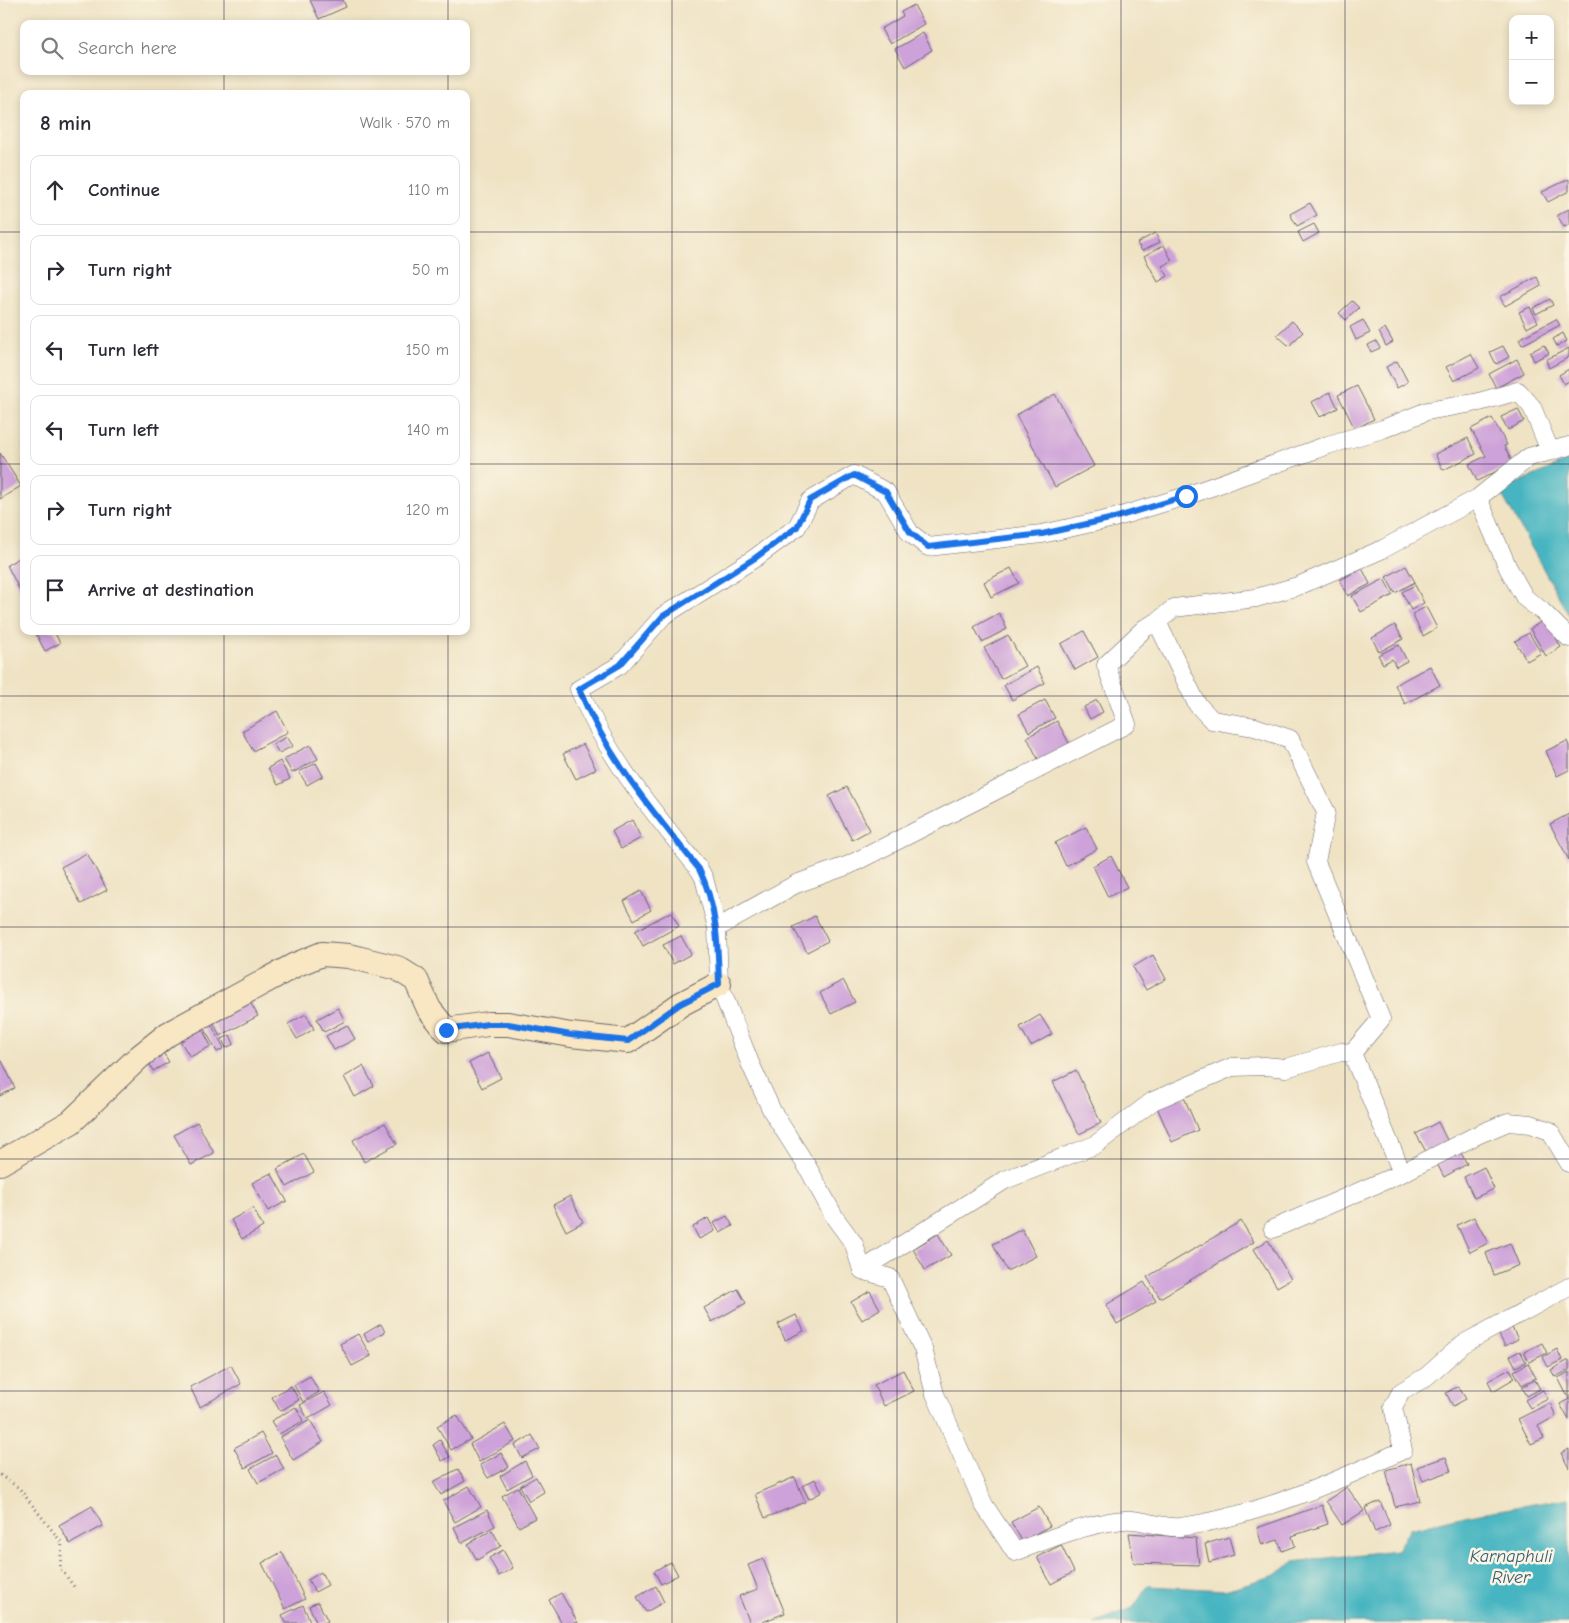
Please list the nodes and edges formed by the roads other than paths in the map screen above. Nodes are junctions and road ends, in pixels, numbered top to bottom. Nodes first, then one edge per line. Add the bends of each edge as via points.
1 (1569, 446) edge
2 (1550, 451) junction
3 (1478, 498) junction
4 (1157, 622) junction
5 (1569, 638) edge
6 (717, 928) junction
7 (719, 984) junction
8 (1352, 1053) junction
9 (0, 1163) edge
10 (1569, 1163) edge
11 (1402, 1173) junction
12 (1273, 1229) dead end
13 (862, 1270) junction
14 (1569, 1288) edge

1 - 2 street
2 - 3 street via 1529,457
2 - 6 street via 1532,407 1518,391 1479,402 1427,410 1383,429 1328,445 1186,496 1114,518 1042,534 928,547 910,532 886,492 854,475 810,500 797,527 755,558 663,616 620,665 579,689 592,720 633,788 699,869
3 - 4 street via 1383,549 1298,586 1256,598 1174,608
3 - 5 street via 1508,568 1525,598
4 - 6 street via 1145,628 1106,665 1127,724 849,865 796,884
4 - 8 street via 1197,704 1212,720 1255,727 1290,739 1326,812 1316,862 1381,1019
6 - 7 street
7 - 9 street via 680,1004 628,1041 508,1024 446,1030 429,1010 416,980 397,968 349,956 322,954 295,965 168,1034 71,1122
7 - 13 street via 772,1111 808,1168 834,1218 854,1244
8 - 11 street
8 - 13 street via 1341,1052 1286,1068 1232,1067 1153,1101 1095,1145 1004,1180
10 - 11 street via 1550,1131 1531,1124 1508,1122 1477,1134
11 - 12 street
13 - 14 street via 890,1278 923,1349 935,1394 984,1505 1015,1552 1061,1534 1125,1520 1178,1527 1230,1518 1368,1467 1403,1450 1393,1408 1401,1392 1427,1376 1463,1344

